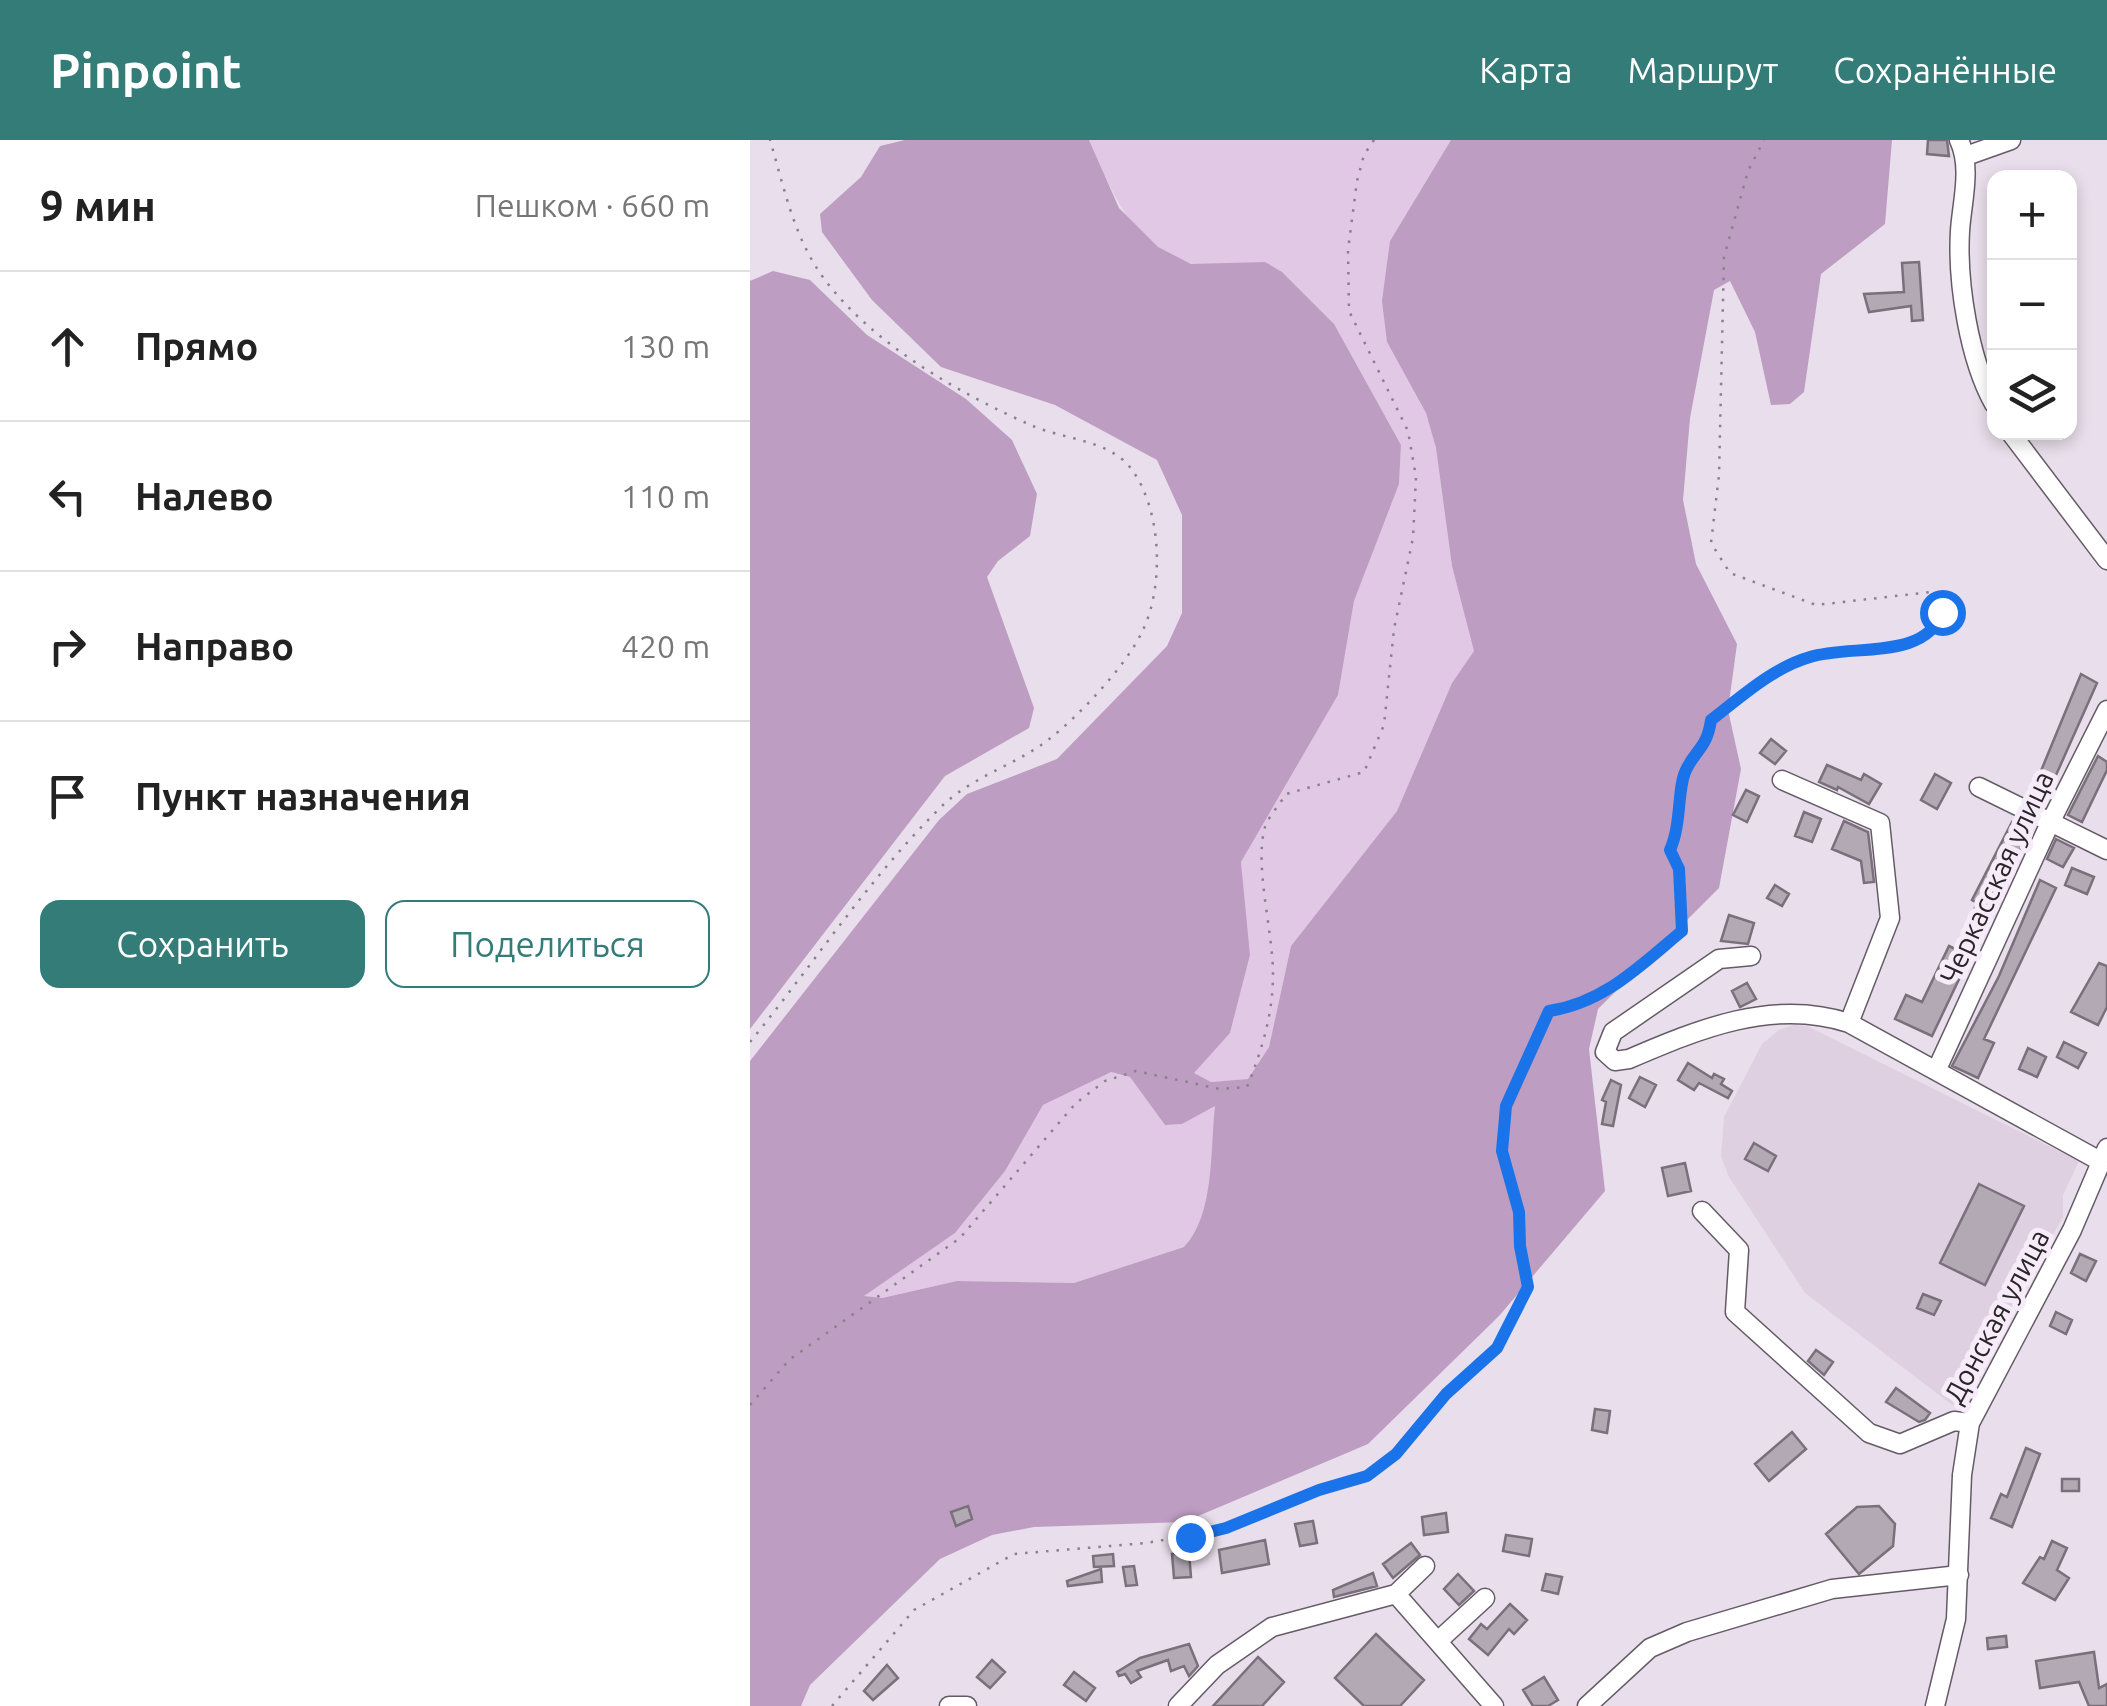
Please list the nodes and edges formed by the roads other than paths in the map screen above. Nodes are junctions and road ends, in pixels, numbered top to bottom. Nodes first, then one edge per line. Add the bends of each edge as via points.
1 (2011, 140) edge
2 (1962, 148) edge
3 (1987, 386) edge
4 (2016, 440) edge
5 (2107, 560) edge
6 (2107, 710) edge
7 (1782, 780) dead end
8 (1979, 788) dead end
9 (2050, 823) junction
10 (2107, 850) edge
11 (1751, 956) dead end
12 (1849, 1022) junction
13 (1937, 1070) junction
14 (2104, 1155) edge
15 (1702, 1211) dead end
16 (1970, 1423) junction
17 (1425, 1566) dead end
18 (1959, 1575) junction
19 (1396, 1594) junction
20 (1485, 1598) dead end
21 (1438, 1641) junction
22 (950, 1706) edge
23 (967, 1706) edge
24 (1178, 1706) edge
25 (1494, 1706) edge
26 (1587, 1706) edge
27 (1935, 1706) edge

1 - 2 street
2 - 3 street via 1960,236 1971,345
4 - 5 street
6 - 9 street, Черкасская улица
7 - 12 street via 1880,823 1890,918
8 - 9 street
9 - 10 street
9 - 13 street, Черкасская улица
11 - 12 street via 1719,959 1613,1032 1606,1052 1614,1062 1628,1059 1712,1024 1786,1012
12 - 13 street
13 - 14 street
14 - 16 street, Донская улица
15 - 16 street via 1740,1250 1735,1312 1870,1434 1900,1444 1954,1421
16 - 18 street, Донская улица
17 - 19 street
18 - 26 street via 1832,1589 1686,1632 1650,1648
18 - 27 street, Донская улица
19 - 21 street
19 - 24 street via 1272,1626 1217,1665
20 - 21 street
21 - 25 street
22 - 23 street

